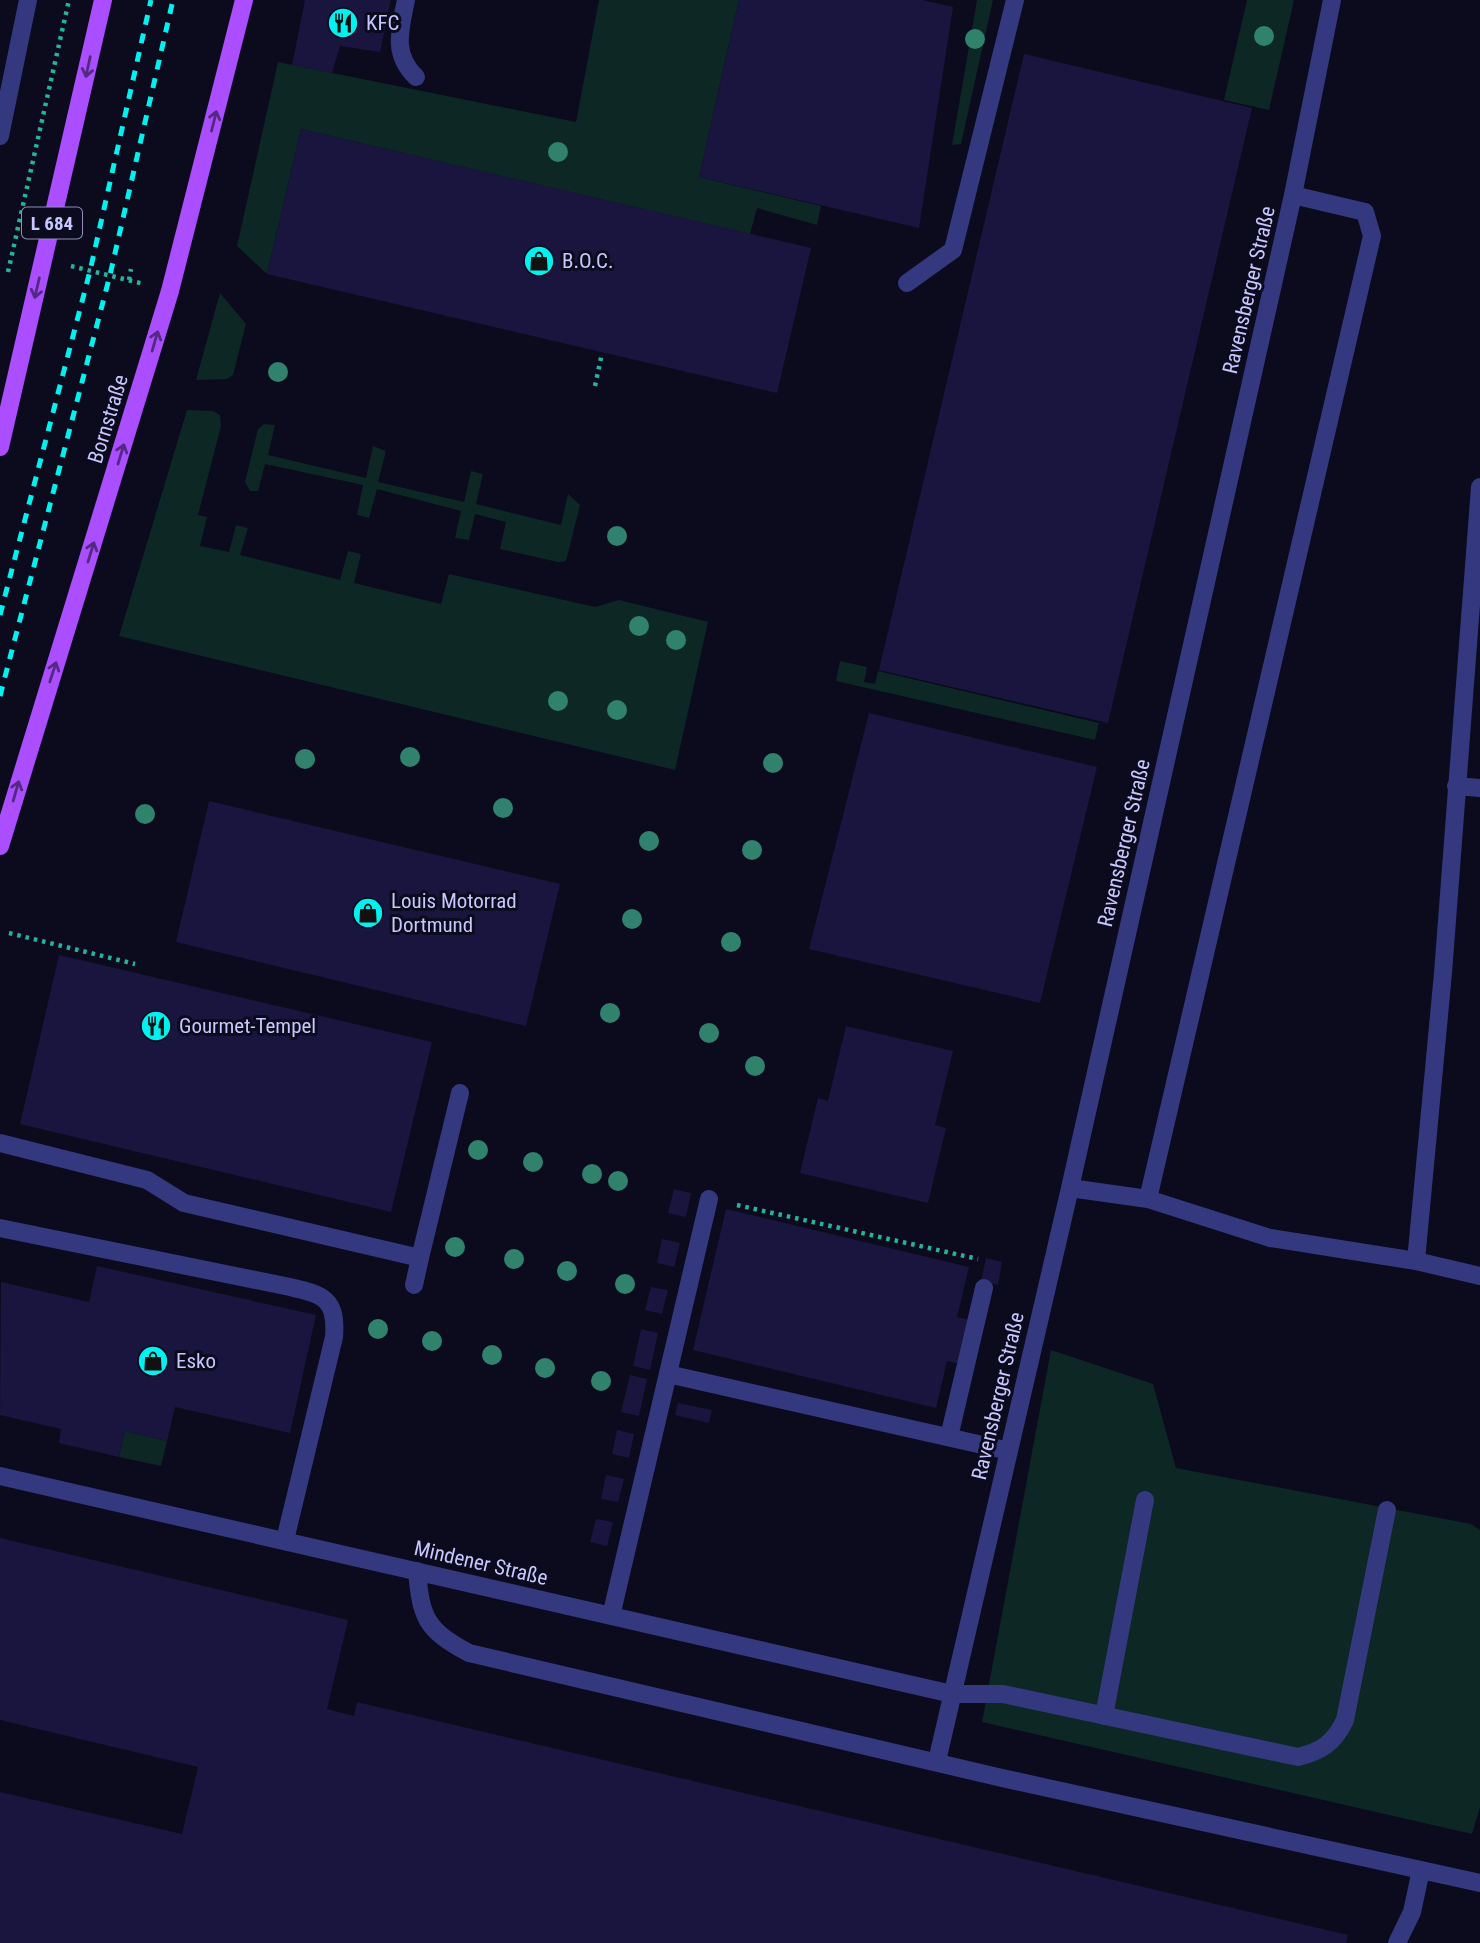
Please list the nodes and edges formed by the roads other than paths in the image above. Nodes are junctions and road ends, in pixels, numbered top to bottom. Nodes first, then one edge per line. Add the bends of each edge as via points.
1 (28, 0) edge
2 (103, 0) edge
3 (244, 0) edge
4 (406, 0) edge
5 (1015, 0) edge
6 (1332, 0) edge
7 (416, 77) dead end
8 (0, 136) edge
9 (1293, 195) junction
10 (907, 283) dead end
11 (0, 446) edge
12 (1480, 487) edge
13 (1456, 786) junction
14 (1480, 788) edge
15 (0, 846) edge
16 (460, 1093) dead end
17 (0, 1143) edge
18 (1070, 1188) junction
19 (709, 1199) road end
20 (1148, 1199) junction
21 (0, 1227) edge
22 (420, 1258) junction
23 (1416, 1261) junction
24 (1480, 1276) edge
25 (414, 1285) dead end
26 (984, 1288) road end
27 (668, 1374) junction
28 (949, 1437) junction
29 (1009, 1451) junction
30 (0, 1476) edge
31 (1146, 1500) dead end
32 (1387, 1510) dead end
33 (285, 1541) junction
34 (417, 1571) junction
35 (611, 1616) junction
36 (952, 1695) junction
37 (1104, 1716) junction
38 (937, 1762) junction
39 (1421, 1870) junction
40 (1480, 1883) edge
41 (1397, 1943) edge

1 - 8 street
2 -> 11 main road, L 684
15 -> 3 main road, Bornstraße via 170,291
4 - 7 street via 397,49
5 - 10 street via 953,250
6 - 9 street, Ravensberger Straße
9 - 18 street, Ravensberger Straße
9 - 20 street via 1364,212 1372,236
12 - 13 street
13 - 14 street
13 - 23 street
16 - 22 street
17 - 22 street via 147,1180 184,1203
18 - 20 street
18 - 29 street, Ravensberger Straße
19 - 27 street
20 - 23 street via 1270,1238
21 - 33 street via 316,1293 331,1305 334,1337
22 - 25 street
23 - 24 street
26 - 28 street
27 - 28 street
27 - 35 street
28 - 29 street
29 - 36 street, Ravensberger Straße
30 - 33 street, Mindener Straße
31 - 37 street
32 - 37 street, Mindener Straße via 1345,1720 1337,1737 1320,1751 1282,1756
33 - 34 street, Mindener Straße
34 - 35 street, Mindener Straße
34 - 38 street via 420,1606 432,1628 469,1653
35 - 36 street, Mindener Straße
36 - 37 street, Mindener Straße via 1003,1694
36 - 38 street, Ravensberger Straße
38 - 39 street
39 - 40 street
39 - 41 street via 1412,1912

